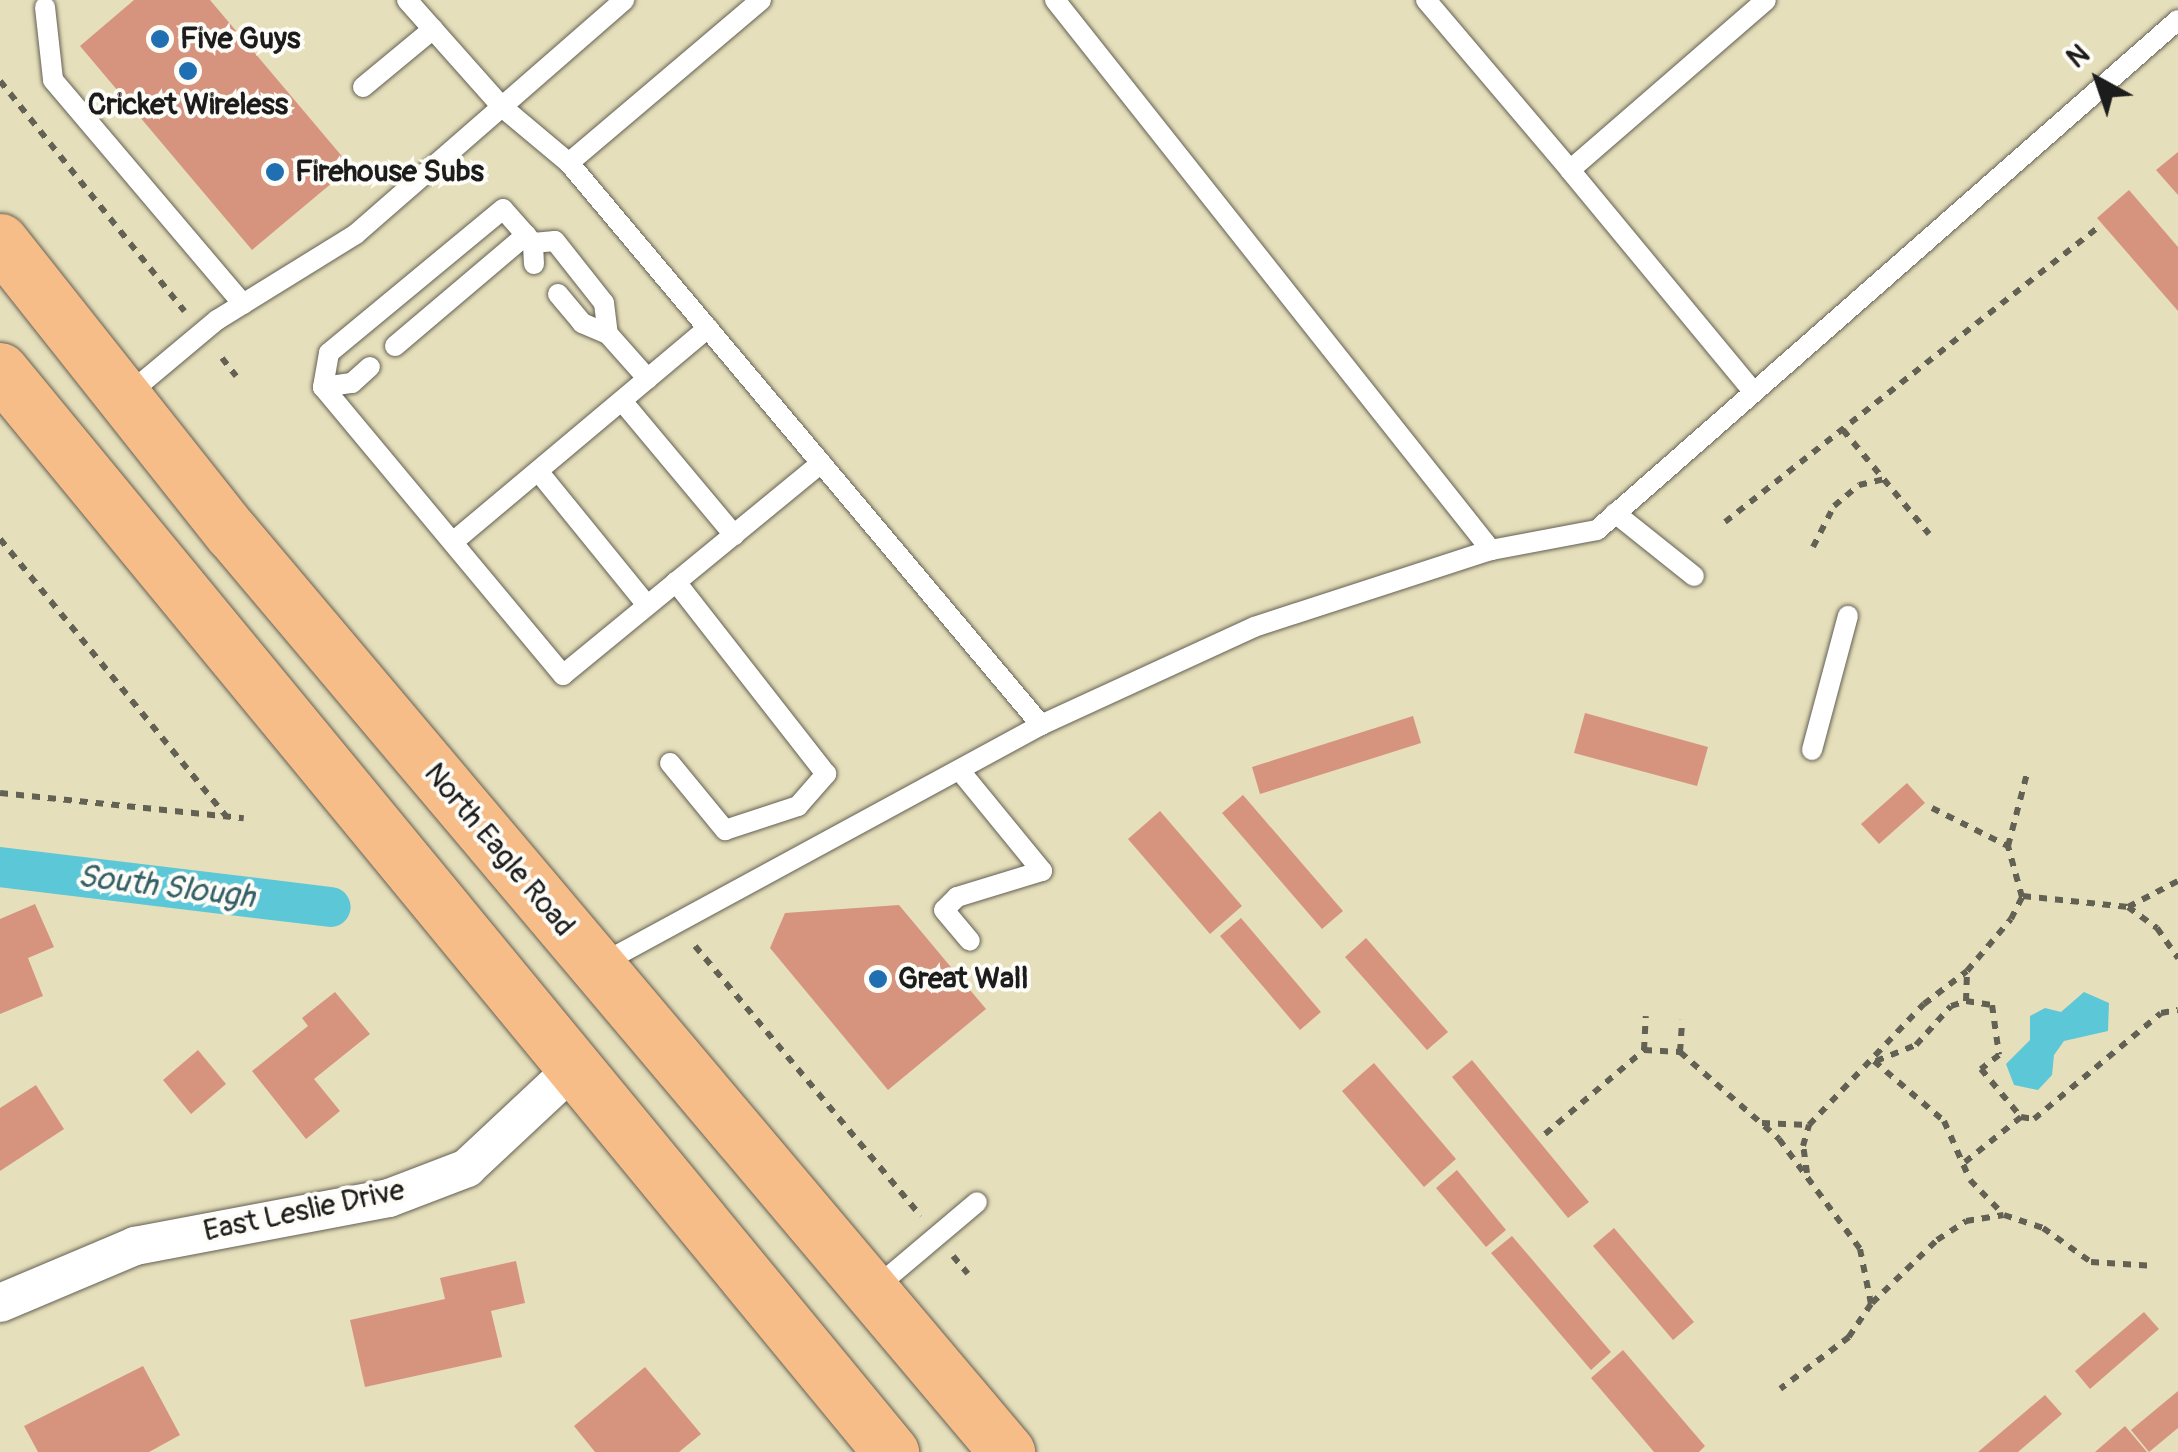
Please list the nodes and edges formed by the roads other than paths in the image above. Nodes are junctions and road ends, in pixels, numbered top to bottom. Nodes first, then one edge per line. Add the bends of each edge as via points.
1 (407, 0) edge
2 (624, 0) edge
3 (761, 0) edge
4 (1055, 0) edge
5 (1426, 0) edge
6 (1766, 0) edge
7 (45, 8) dead end
8 (2178, 20) edge
9 (433, 30) junction
10 (363, 87) dead end
11 (501, 106) junction
12 (569, 163) junction
13 (1570, 170) junction
14 (0, 241) edge
15 (531, 248) junction
16 (558, 294) dead end
17 (0, 301) edge
18 (243, 304) junction
19 (708, 328) junction
20 (608, 334) junction
21 (395, 346) dead end
22 (370, 367) dead end
23 (0, 370) edge
24 (648, 379) junction
25 (323, 387) junction
26 (1752, 388) junction
27 (126, 396) junction
28 (622, 402) junction
29 (821, 463) junction
30 (538, 471) junction
31 (1615, 513) junction
32 (231, 532) junction
33 (734, 534) junction
34 (453, 542) junction
35 (1491, 550) junction
36 (1694, 576) dead end
37 (676, 582) junction
38 (647, 605) junction
39 (1848, 616) dead end
40 (1041, 725) junction
41 (1812, 750) dead end
42 (670, 764) dead end
43 (961, 772) junction
44 (970, 941) dead end
45 (596, 967) junction
46 (576, 1066) junction
47 (977, 1202) dead end
48 (871, 1291) junction
49 (0, 1303) edge
50 (891, 1452) edge
51 (1007, 1452) edge

1 - 9 lane
2 - 11 lane
3 - 12 lane
4 - 35 lane
5 - 13 lane
6 - 13 lane
7 - 18 lane via 53,80
8 - 26 lane
9 - 10 lane
9 - 11 lane
11 - 12 lane
11 - 18 lane via 344,244
12 - 19 lane
13 - 26 lane
14 - 27 highway, North Eagle Road
15 - 20 lane via 555,240 604,302
15 - 21 lane
15 - 25 lane via 503,209 329,353
16 - 20 lane via 582,323
17 - 32 highway via 180,523
18 - 27 lane
19 - 24 lane
19 - 29 lane
20 - 24 lane
22 - 25 lane via 352,382
23 - 46 highway
24 - 28 lane
25 - 34 lane
26 - 31 lane
27 - 32 highway, North Eagle Road
28 - 30 lane
28 - 33 lane
29 - 33 lane
29 - 40 lane
30 - 34 lane
30 - 38 lane
31 - 35 lane via 1597,530
31 - 36 lane
32 - 45 highway, North Eagle Road
33 - 37 lane
34 - 38 lane via 563,675
35 - 40 lane via 1254,626
37 - 38 lane
37 - 42 lane via 826,774 798,806 725,830
39 - 41 lane
40 - 43 lane
43 - 44 lane via 1042,871 957,897 944,910
43 - 45 lane
45 - 48 highway, North Eagle Road
46 - 49 street, East Leslie Drive via 467,1168 389,1198 135,1246
46 - 50 highway
47 - 48 lane
48 - 51 highway, North Eagle Road

